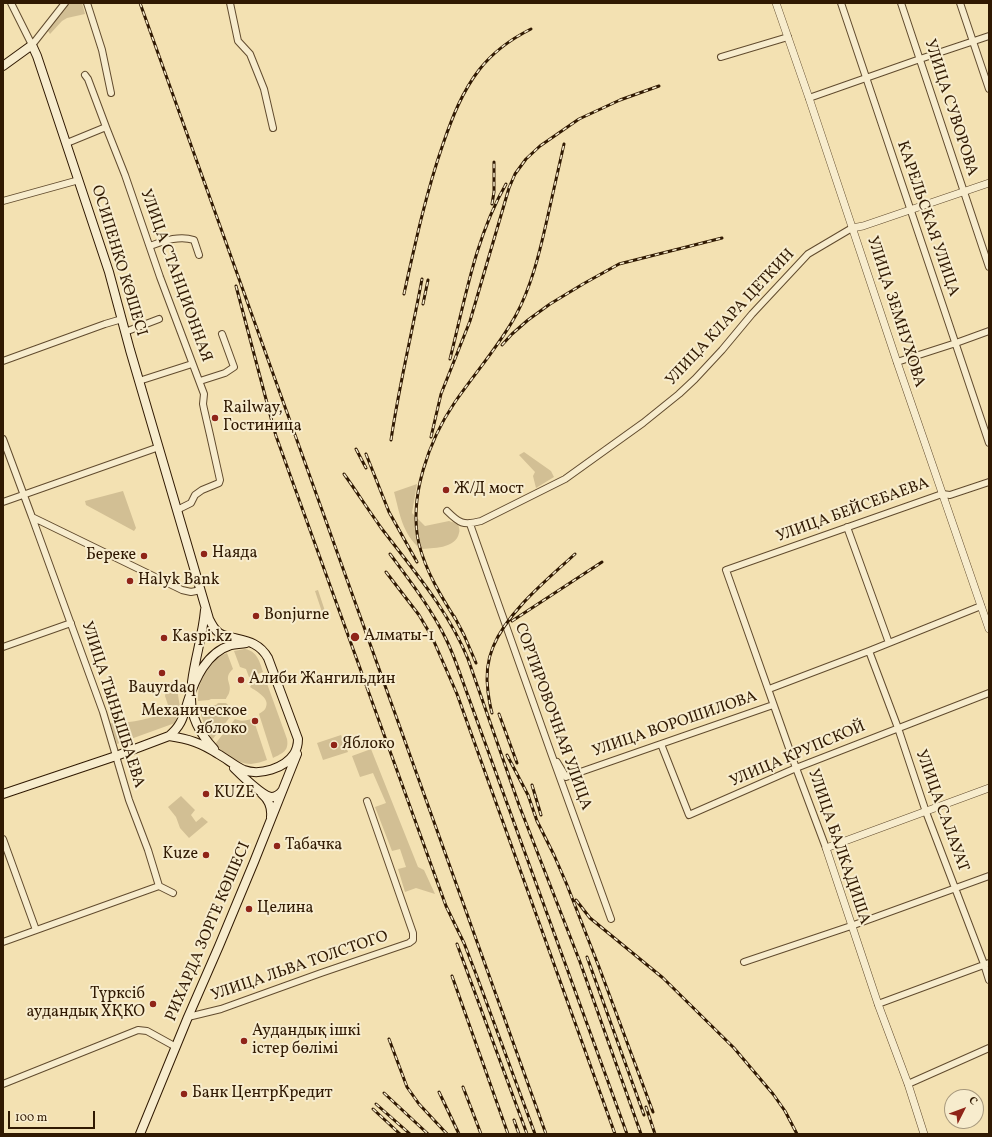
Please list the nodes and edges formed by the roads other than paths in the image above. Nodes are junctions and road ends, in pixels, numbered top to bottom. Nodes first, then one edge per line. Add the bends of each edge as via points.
1 (11, 3) edge
2 (65, 3) edge
3 (87, 3) edge
4 (230, 3) edge
5 (776, 3) edge
6 (840, 3) edge
7 (901, 3) edge
8 (960, 3) edge
9 (989, 36) edge
10 (788, 37) junction
11 (973, 42) junction
12 (32, 45) junction
13 (721, 57) dead end
14 (920, 59) junction
15 (3, 66) edge
16 (85, 74) dead end
17 (865, 78) junction
18 (989, 89) edge
19 (111, 93) dead end
20 (809, 98) junction
21 (106, 128) junction
22 (273, 128) dead end
23 (67, 143) junction
24 (79, 180) junction
25 (989, 183) edge
26 (963, 192) junction
27 (3, 201) edge
28 (910, 209) junction
29 (852, 228) junction
30 (150, 246) junction
31 (199, 255) dead end
32 (989, 267) edge
33 (122, 319) junction
34 (158, 319) dead end
35 (989, 331) edge
36 (125, 332) junction
37 (222, 334) dead end
38 (956, 343) junction
39 (3, 361) edge
40 (897, 362) junction
41 (192, 364) junction
42 (139, 381) junction
43 (200, 382) junction
44 (3, 439) edge
45 (989, 443) edge
46 (159, 447) junction
47 (989, 482) edge
48 (942, 494) junction
49 (24, 495) junction
50 (3, 502) edge
51 (178, 510) junction
52 (447, 511) dead end
53 (32, 517) junction
54 (470, 524) junction
55 (847, 527) junction
56 (726, 570) joint
57 (201, 590) junction
58 (981, 606) junction
59 (205, 608) junction
60 (71, 623) junction
61 (989, 629) edge
62 (251, 642) junction
63 (889, 643) junction
64 (3, 648) edge
65 (869, 651) junction
66 (769, 689) junction
67 (191, 692) junction
68 (989, 693) edge
69 (773, 704) junction
70 (898, 728) junction
71 (169, 736) junction
72 (298, 739) junction
73 (661, 744) junction
74 (551, 753) junction
75 (218, 754) junction
76 (116, 756) junction
77 (796, 768) junction
78 (256, 788) junction
79 (989, 788) edge
80 (283, 791) junction
81 (3, 794) edge
82 (367, 801) dead end
83 (926, 812) junction
84 (270, 822) junction
85 (3, 839) edge
86 (826, 848) junction
87 (989, 876) edge
88 (159, 886) junction
89 (955, 889) junction
90 (173, 893) dead end
91 (611, 919) dead end
92 (851, 926) junction
93 (36, 930) junction
94 (3, 942) edge
95 (744, 962) dead end
96 (987, 964) edge
97 (989, 980) edge
98 (878, 1004) junction
99 (188, 1017) junction
100 (176, 1047) junction
101 (989, 1048) edge
102 (3, 1084) edge
103 (908, 1084) junction
104 (140, 1134) edge
105 (924, 1134) edge

1 - 12 street, ОСИПЕНКО КӨШЕСІ
2 - 12 street
3 - 19 street via 102,50
4 - 22 street via 238,41 253,61 264,89
5 - 10 street, УЛИЦА ЗЕМНУХОВА
6 - 17 street, КАРЕЛЬСКАЯ УЛИЦА
7 - 14 street, УЛИЦА СУВОРОВА
8 - 11 street
9 - 11 street
10 - 13 street
10 - 20 street, УЛИЦА ЗЕМНУХОВА
11 - 14 street
11 - 18 street
12 - 15 main road
12 - 23 main road, ОСИПЕНКО КӨШЕСІ
14 - 17 street
14 - 26 street, УЛИЦА СУВОРОВА
16 - 21 street, УЛИЦА СТАНЦИОННАЯ
17 - 20 street
17 - 28 street, КАРЕЛЬСКАЯ УЛИЦА
20 - 29 street, УЛИЦА ЗЕМНУХОВА
21 - 23 street
21 - 30 street, УЛИЦА СТАНЦИОННАЯ
23 - 24 main road, ОСИПЕНКО КӨШЕСІ
24 - 27 street
24 - 33 main road, ОСИПЕНКО КӨШЕСІ
25 - 26 street
26 - 28 street
26 - 32 street, УЛИЦА СУВОРОВА
28 - 29 street
28 - 38 street, КАРЕЛЬСКАЯ УЛИЦА
29 - 40 street, УЛИЦА ЗЕМНУХОВА
29 - 54 street, УЛИЦА КЛАРА ЦЕТКИН via 808,254 695,379 643,424 566,479
30 - 31 street via 175,238 190,239 194,240
30 - 41 street, УЛИЦА СТАНЦИОННАЯ
33 - 36 main road, ОСИПЕНКО КӨШЕСІ
33 - 39 street
34 - 36 street
35 - 38 street
36 - 42 main road, ОСИПЕНКО КӨШЕСІ
37 - 43 street via 234,367
38 - 40 street
38 - 45 street, КАРЕЛЬСКАЯ УЛИЦА
40 - 48 street, УЛИЦА ЗЕМНУХОВА
41 - 42 street
41 - 43 street, УЛИЦА СТАНЦИОННАЯ
42 - 46 main road, ОСИПЕНКО КӨШЕСІ
43 - 51 street, УЛИЦА СТАНЦИОННАЯ via 219,482 195,495 191,503
44 - 49 street
46 - 49 street
46 - 51 main road, ОСИПЕНКО КӨШЕСІ
47 - 48 street, УЛИЦА БЕЙСЕБАЕВА
48 - 55 street, УЛИЦА БЕЙСЕБАЕВА
48 - 58 street, УЛИЦА ЗЕМНУХОВА
49 - 50 street
49 - 53 street, УЛИЦА ТЫНЫШБАЕВА
51 - 57 main road, ОСИПЕНКО КӨШЕСІ
52 - 54 street via 461,523
53 - 57 street via 182,590
53 - 60 street, УЛИЦА ТЫНЫШБАЕВА
54 - 74 street, СОРТИРОВОЧНАЯ УЛИЦА
55 - 56 street, УЛИЦА БЕЙСЕБАЕВА
55 - 63 street
56 - 66 street, УЛИЦА БАЛКАДИША
57 - 59 main road, ОСИПЕНКО КӨШЕСІ
58 - 61 street, УЛИЦА ЗЕМНУХОВА
58 - 63 street, УЛИЦА ВОРОШИЛОВА
59 - 62 main road via 217,632
59 - 67 main road
60 - 64 street
60 - 76 street, УЛИЦА ТЫНЫШБАЕВА
62 - 67 main road via 230,646 210,658 196,678
62 - 72 main road via 260,647 268,658
63 - 65 street, УЛИЦА ВОРОШИЛОВА
65 - 66 street, УЛИЦА ВОРОШИЛОВА
65 - 70 street, УЛИЦА САЛАУАТ
66 - 69 street, УЛИЦА БАЛКАДИША
67 - 71 main road via 181,724
67 - 75 main road via 191,709 195,722
68 - 70 street, УЛИЦА КРУПСКОЙ
69 - 73 street, УЛИЦА ВОРОШИЛОВА
69 - 77 street, УЛИЦА БАЛКАДИША
70 - 77 street, УЛИЦА КРУПСКОЙ
70 - 83 street, УЛИЦА САЛАУАТ
71 - 75 main road via 190,739
71 - 76 main road
72 - 75 main road via 291,758 267,770 245,770
72 - 80 main road, РИХАРДА ЗОРГЕ КӨШЕСІ via 298,752
73 - 74 street, УЛИЦА ВОРОШИЛОВА via 566,776
73 - 77 street, УЛИЦА КРУПСКОЙ via 689,815
74 - 91 street, СОРТИРОВОЧНАЯ УЛИЦА
75 - 78 main road
76 - 81 main road
76 - 88 street, УЛИЦА ТЫНЫШБАЕВА
77 - 86 street, УЛИЦА БАЛКАДИША
78 - 80 main road via 273,797
78 - 84 main road via 270,804
79 - 83 street
80 - 84 main road, РИХАРДА ЗОРГЕ КӨШЕСІ
82 - 99 street, УЛИЦА ЛЬВА ТОЛСТОГО via 413,933 413,940 221,1009
83 - 86 street
83 - 89 street, УЛИЦА САЛАУАТ
84 - 99 main road, РИХАРДА ЗОРГЕ КӨШЕСІ
85 - 93 street
86 - 92 street, УЛИЦА БАЛКАДИША
87 - 89 street
88 - 90 street
88 - 93 street
89 - 92 street
89 - 96 street, УЛИЦА САЛАУАТ
92 - 95 street
92 - 98 street, УЛИЦА БАЛКАДИША
93 - 94 street
96 - 97 street, УЛИЦА САЛАУАТ
96 - 98 street
98 - 103 street, УЛИЦА БАЛКАДИША
99 - 100 main road, РИХАРДА ЗОРГЕ КӨШЕСІ
100 - 102 street via 147,1031 138,1030
100 - 104 main road, РИХАРДА ЗОРГЕ КӨШЕСІ
101 - 103 street
103 - 105 street, УЛИЦА БАЛКАДИША

